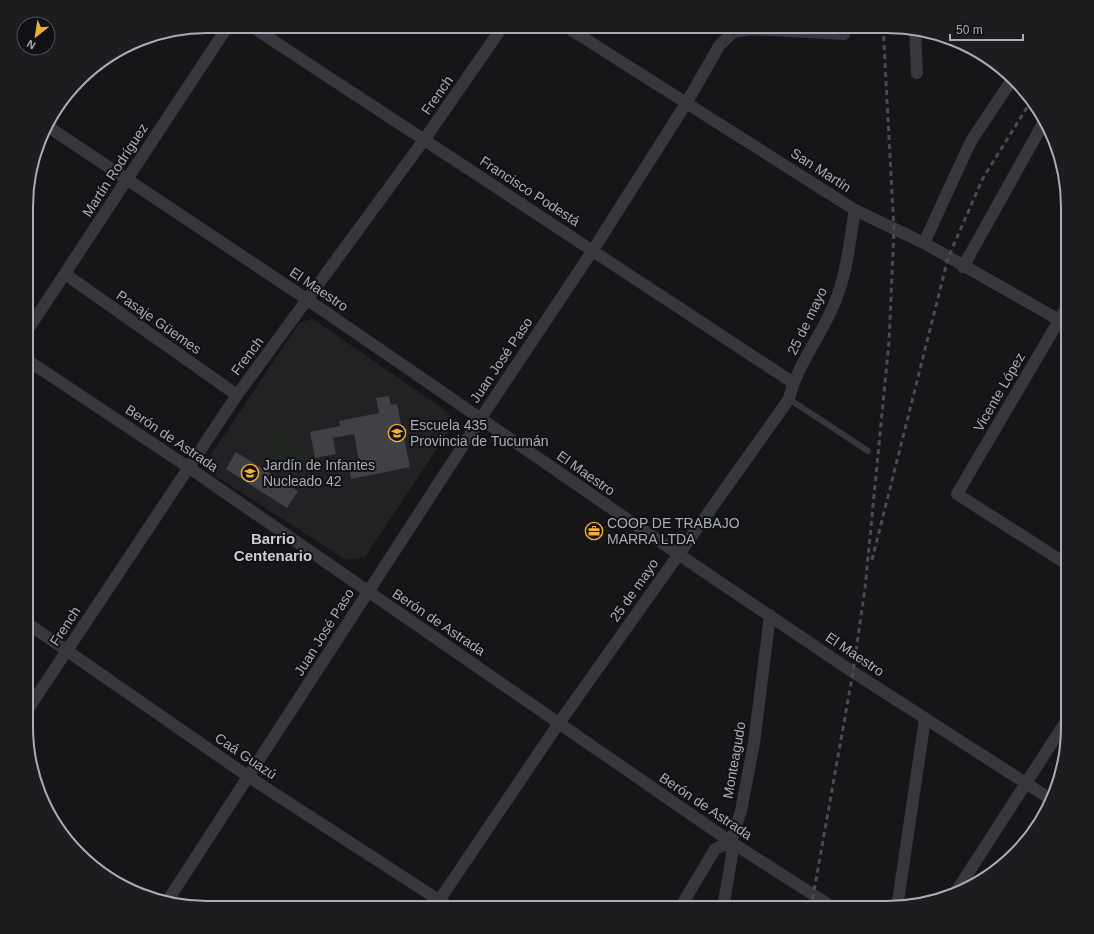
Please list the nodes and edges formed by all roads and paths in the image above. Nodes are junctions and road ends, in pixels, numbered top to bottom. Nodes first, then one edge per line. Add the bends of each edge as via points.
1 (223, 33) edge
2 (262, 33) edge
3 (498, 33) edge
4 (576, 33) edge
5 (732, 33) edge
6 (825, 33) edge
7 (844, 34) dead end
8 (915, 35) edge
9 (917, 73) dead end
10 (1010, 84) edge
11 (686, 102) junction
12 (1041, 127) edge
13 (52, 129) edge
14 (424, 140) junction
15 (127, 179) junction
16 (855, 210) junction
17 (924, 243) junction
18 (593, 250) junction
19 (963, 267) junction
20 (64, 274) junction
21 (308, 300) junction
22 (1061, 321) edge
23 (33, 322) edge
24 (1061, 325) edge
25 (33, 364) edge
26 (792, 382) junction
27 (237, 395) junction
28 (789, 399) junction
29 (481, 418) junction
30 (868, 451) dead end
31 (188, 467) junction
32 (678, 554) junction
33 (1061, 561) edge
34 (367, 591) junction
35 (770, 615) junction
36 (33, 627) edge
37 (67, 651) junction
38 (33, 702) edge
39 (925, 719) junction
40 (559, 723) junction
41 (1061, 729) edge
42 (249, 777) junction
43 (1026, 782) junction
44 (1047, 796) edge
45 (731, 842) junction
46 (961, 885) edge
47 (170, 897) edge
48 (432, 901) edge
49 (438, 901) edge
50 (684, 901) edge
51 (724, 901) edge
52 (823, 901) edge
53 (898, 901) edge

1 - 15 street, Martín Rodríguez
2 - 14 street, Francisco Podestá
3 - 14 street, French
4 - 11 street, San Martín
5 - 11 street, Juan José Paso via 719,46
6 - 7 street, Juan José Paso
8 - 9 street
10 - 17 street via 971,141
11 - 16 street, San Martín
11 - 18 street, Juan José Paso
12 - 19 street
13 - 15 street, El Maestro
14 - 18 street, Francisco Podestá
14 - 21 street, French
15 - 20 street, Martín Rodríguez
15 - 21 street, El Maestro
16 - 17 street, San Martín
16 - 26 street, 25 de mayo via 838,294 821,333
17 - 19 street, San Martín
18 - 26 street, Francisco Podestá
18 - 29 street, Juan José Paso
19 - 22 street, San Martín
20 - 23 street, Martín Rodríguez
20 - 27 street, Pasaje Güemes
21 - 27 street, French
21 - 29 street, El Maestro
24 - 33 street, Vicente López via 957,494
25 - 31 street, Berón de Astrada
26 - 28 street, 25 de mayo
27 - 31 street, French
28 - 30 lane
28 - 32 street, 25 de mayo
29 - 32 street, El Maestro
29 - 34 street, Juan José Paso
31 - 34 street, Berón de Astrada
31 - 37 street, French
32 - 35 street, El Maestro
32 - 40 street, 25 de mayo
34 - 40 street, Berón de Astrada
34 - 42 street, Juan José Paso
35 - 39 street, El Maestro
35 - 45 street, Monteagudo via 754,743
36 - 37 street, Caá Guazú
37 - 38 street, French
37 - 42 street, Caá Guazú
39 - 43 street, El Maestro
39 - 53 street
40 - 45 street, Berón de Astrada
40 - 49 street, 25 de mayo
41 - 43 street
42 - 47 street, Juan José Paso
42 - 48 street, Caá Guazú
43 - 44 street, El Maestro
43 - 46 street
45 - 50 street via 715,849
45 - 51 street, Monteagudo via 732,855
45 - 52 street, Berón de Astrada

